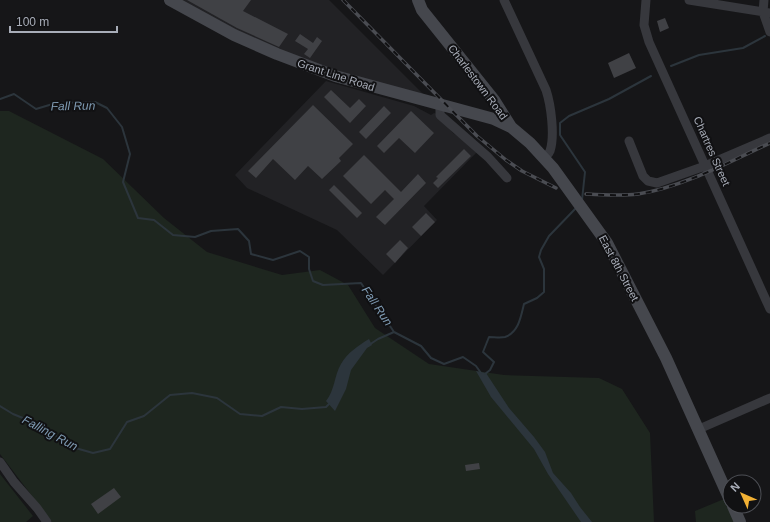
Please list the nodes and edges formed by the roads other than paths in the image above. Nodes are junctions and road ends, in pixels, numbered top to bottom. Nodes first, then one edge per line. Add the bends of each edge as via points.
1 (170, 0) edge
2 (418, 0) edge
3 (504, 0) edge
4 (646, 0) edge
5 (689, 0) edge
6 (764, 0) edge
7 (767, 12) edge
8 (770, 32) edge
9 (440, 105) junction
10 (511, 127) junction
11 (770, 138) edge
12 (629, 141) dead end
13 (544, 158) junction
14 (705, 166) junction
15 (507, 178) dead end
16 (770, 309) edge
17 (770, 398) edge
18 (699, 429) junction
19 (0, 462) edge
20 (722, 482) edge
21 (47, 522) edge

1 - 9 street, Grant Line Road via 234,35 289,59 335,76
2 - 10 street, Charlestown Road via 422,10 494,100
3 - 13 street via 550,102 550,152
4 - 14 street, Chartres Street via 644,25 648,38
5 - 7 street
6 - 7 street
7 - 8 street
9 - 10 street, Grant Line Road via 494,119
9 - 15 street via 440,115 488,157
10 - 13 street, Charlestown Road
11 - 14 street
12 - 14 street via 641,171 648,181 657,183
13 - 18 street, East 8th Street via 607,243
14 - 16 street, Chartres Street
17 - 18 street
18 - 20 street, East 8th Street
19 - 21 street

